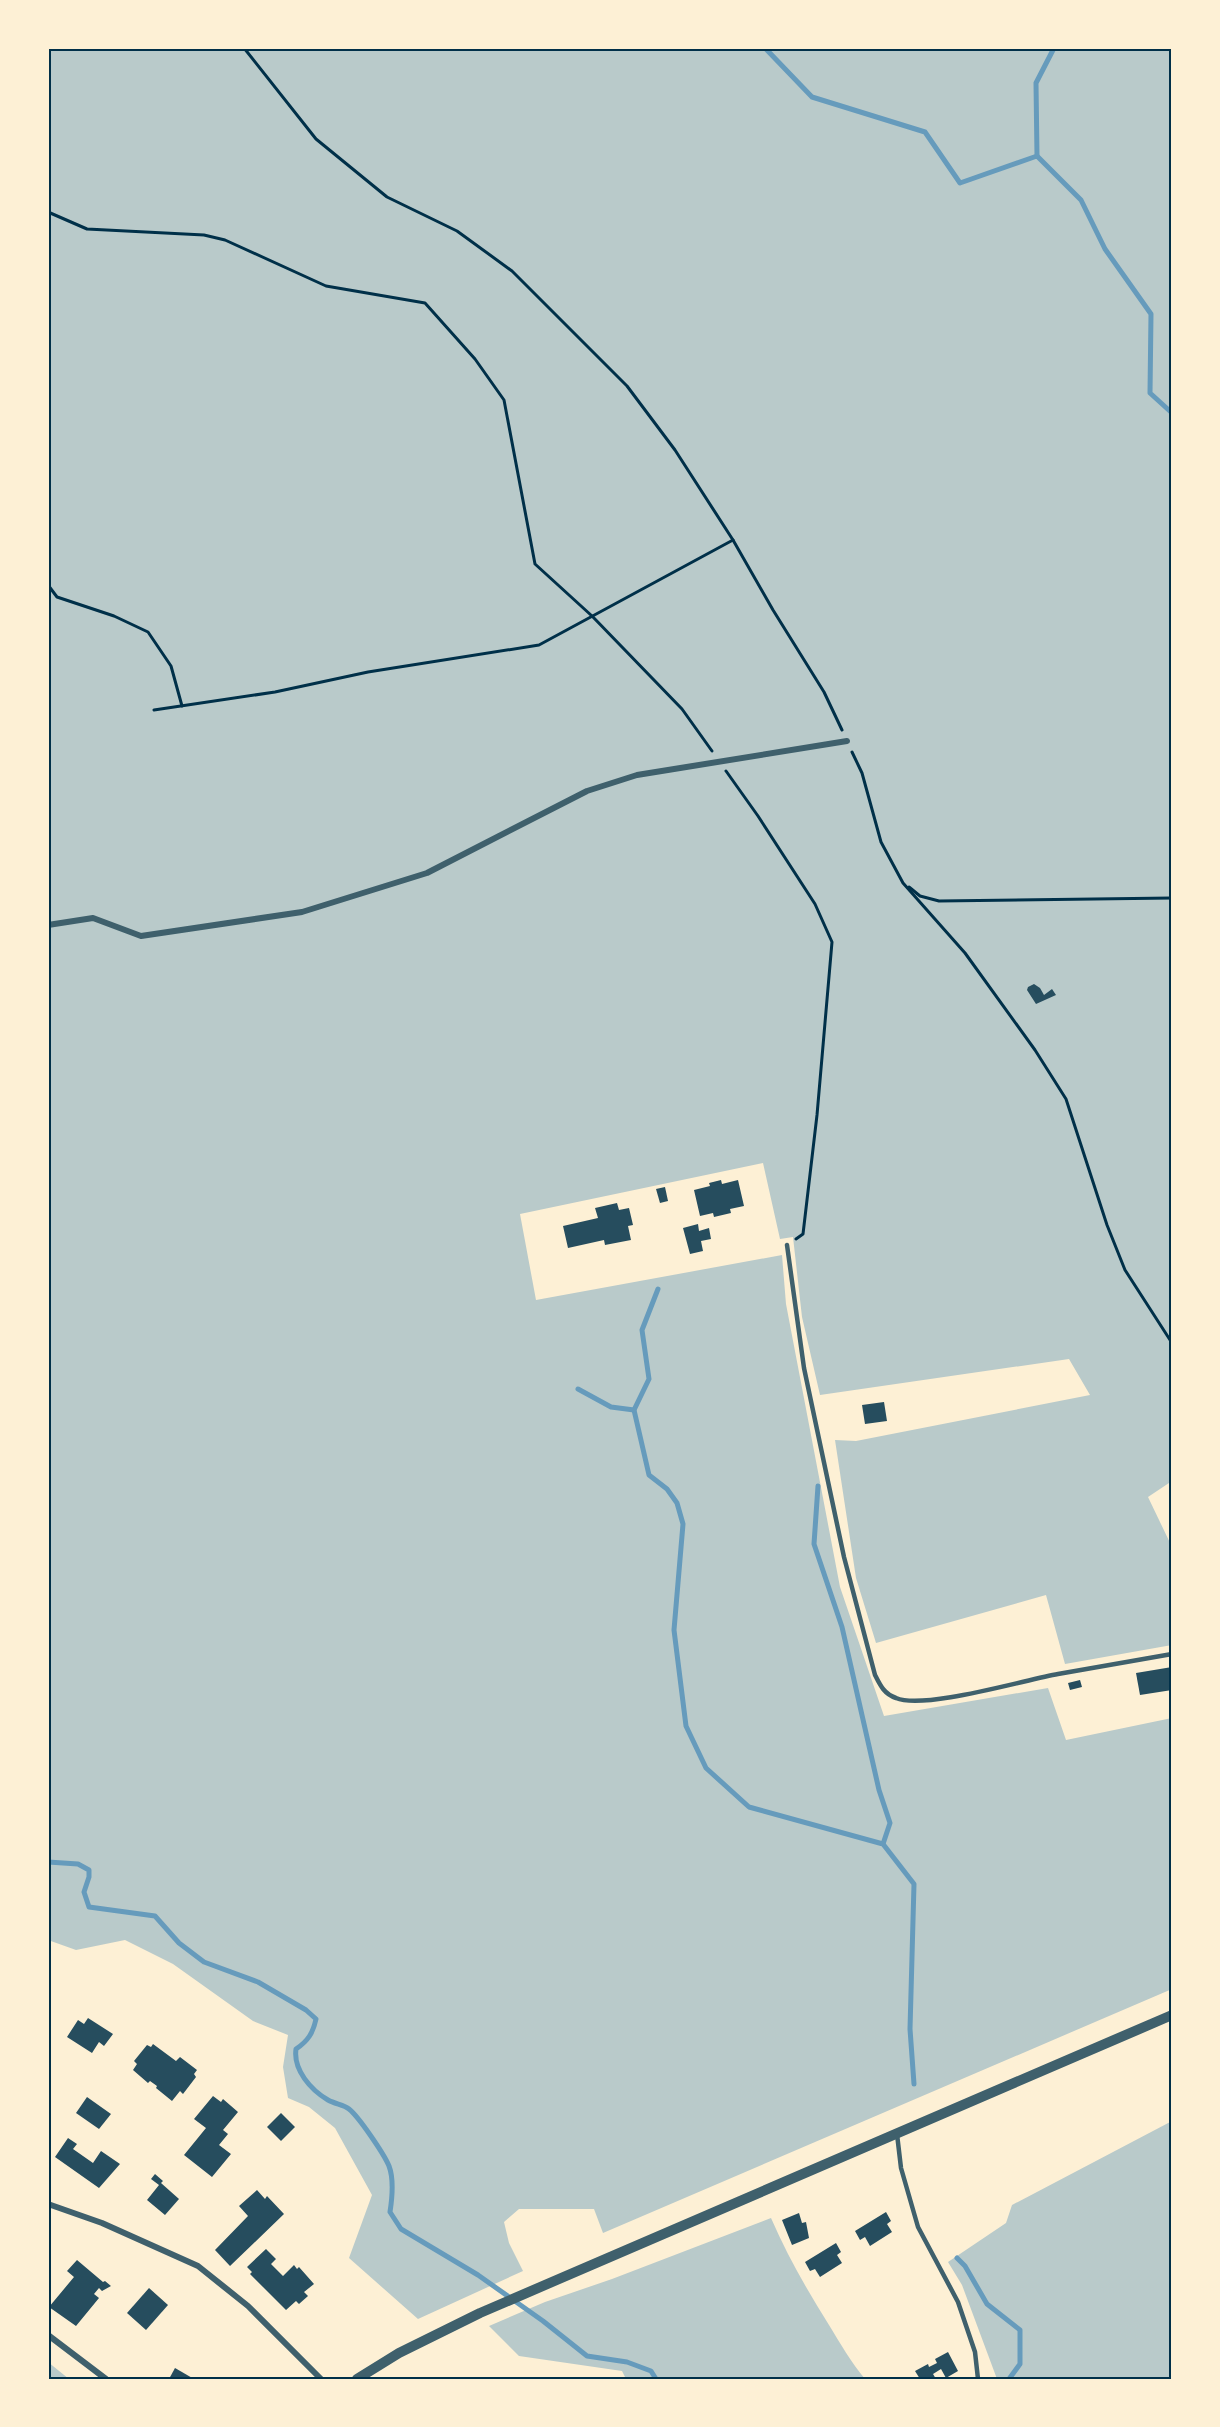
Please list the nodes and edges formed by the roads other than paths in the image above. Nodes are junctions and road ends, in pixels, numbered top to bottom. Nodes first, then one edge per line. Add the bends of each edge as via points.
1 (848, 741) road end
2 (48, 925) edge
3 (787, 1245) road end
4 (1172, 1654) edge
5 (1172, 2015) edge
6 (897, 2134) junction
7 (48, 2204) edge
8 (48, 2336) edge
9 (362, 2378) edge
10 (106, 2379) edge
11 (321, 2379) edge
12 (978, 2379) edge

1 - 2 street via 637,775 587,791 428,873 302,912 141,936 93,918
3 - 4 lane via 804,1368 842,1546 875,1675 883,1690 896,1699 941,1699
5 - 6 street
6 - 9 street via 480,2313 399,2353
6 - 12 lane via 901,2168 918,2227 958,2302 975,2352
7 - 11 street via 102,2223 198,2266 240,2298
8 - 10 street

